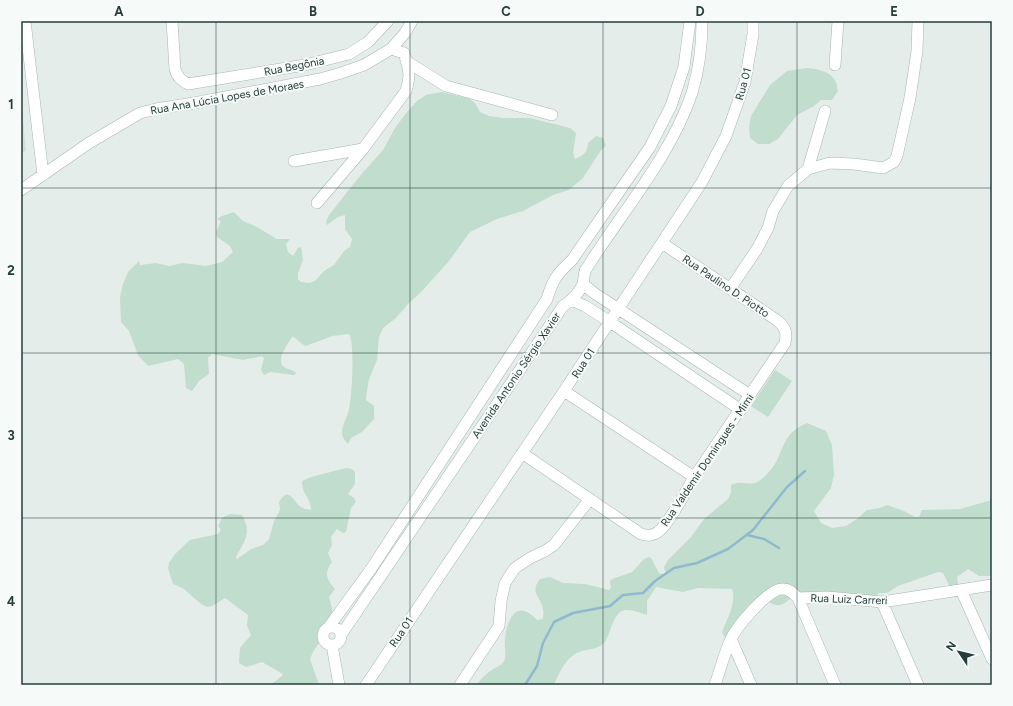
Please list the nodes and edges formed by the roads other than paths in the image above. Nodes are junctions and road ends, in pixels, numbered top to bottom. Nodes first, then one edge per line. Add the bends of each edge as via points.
1 (25, 21) edge
2 (172, 21) edge
3 (388, 21) edge
4 (412, 21) edge
5 (690, 21) edge
6 (702, 21) edge
7 (753, 21) edge
8 (838, 21) edge
9 (918, 21) edge
10 (391, 49) junction
11 (406, 61) junction
12 (835, 65) dead end
13 (825, 111) dead end
14 (552, 115) dead end
15 (363, 149) junction
16 (294, 161) dead end
17 (808, 169) junction
18 (43, 175) junction
19 (21, 190) edge
20 (317, 203) dead end
21 (662, 243) junction
22 (572, 260) junction
23 (585, 271) junction
24 (583, 284) junction
25 (730, 289) junction
26 (547, 299) junction
27 (567, 303) junction
28 (618, 309) junction
29 (610, 322) junction
30 (786, 331) joint
31 (564, 391) junction
32 (750, 395) junction
33 (741, 410) junction
34 (522, 453) junction
35 (694, 477) junction
36 (590, 499) junction
37 (992, 585) edge
38 (961, 590) junction
39 (798, 598) junction
40 (882, 602) junction
41 (328, 628) junction
42 (341, 634) junction
43 (731, 639) junction
44 (332, 645) junction
45 (992, 659) edge
46 (339, 685) edge
47 (366, 685) edge
48 (460, 685) edge
49 (715, 685) edge
50 (751, 685) edge
51 (834, 685) edge
52 (918, 685) edge

1 - 18 street
2 - 3 street, Rua Begônia via 175,69 181,80 188,84 306,65 349,54 368,42
4 - 10 street, Rua Ana Lúcia Lopes de Moraes
5 - 22 street, Avenida Antonio Sérgio Xavier via 684,67 671,106 650,147
6 - 23 street, Avenida Antonio Sérgio Xavier via 702,42 692,93 667,148
7 - 21 street, Rua 01 via 745,82 726,136 702,182
8 - 12 street
9 - 17 street via 917,51 910,98 894,162 883,168 830,163
10 - 11 street via 404,53
10 - 18 street, Rua Ana Lúcia Lopes de Moraes via 364,65 320,79 140,113 89,143
11 - 14 street via 446,86
11 - 15 street via 410,80 406,91
13 - 17 street
15 - 16 street
15 - 20 street
17 - 25 street via 788,186 773,211 757,249
18 - 19 street, Rua Ana Lúcia Lopes de Moraes
21 - 25 street, Rua Paulino D. Piotto
21 - 28 street, Rua 01
22 - 23 street
22 - 26 street, Avenida Antonio Sérgio Xavier via 556,276
23 - 24 street, Avenida Antonio Sérgio Xavier
24 - 27 street, Avenida Antonio Sérgio Xavier
24 - 28 street
25 - 30 street, Rua Paulino D. Piotto via 778,321
26 - 27 street via 557,305
26 - 41 street, Avenida Antonio Sérgio Xavier via 371,569
27 - 29 street via 585,306
27 - 42 street, Avenida Antonio Sérgio Xavier via 453,466
28 - 29 street, Rua 01
28 - 32 street
29 - 31 street, Rua 01
29 - 33 street
30 - 32 street, Rua Valdemir Domingues - Mimi via 785,343
31 - 34 street, Rua 01
31 - 35 street
32 - 33 street, Rua Valdemir Domingues - Mimi
33 - 35 street, Rua Valdemir Domingues - Mimi
34 - 36 street, Rua Valdemir Domingues - Mimi
34 - 47 street, Rua 01
35 - 36 street, Rua Valdemir Domingues - Mimi via 663,527 652,535 641,534
36 - 48 street via 554,544 515,568 505,583 499,626
37 - 38 street, Rua Luiz Carreri
38 - 40 street, Rua Luiz Carreri
38 - 45 street
39 - 40 street, Rua Luiz Carreri via 828,597
39 - 43 street, Rua Luiz Carreri via 790,590 772,592 751,611
39 - 51 street
40 - 52 street
41 - 42 street via 337,629
41 - 44 street via 323,638 326,643
42 - 44 street via 338,643
43 - 49 street, Rua Luiz Carreri
43 - 50 street
44 - 46 street

